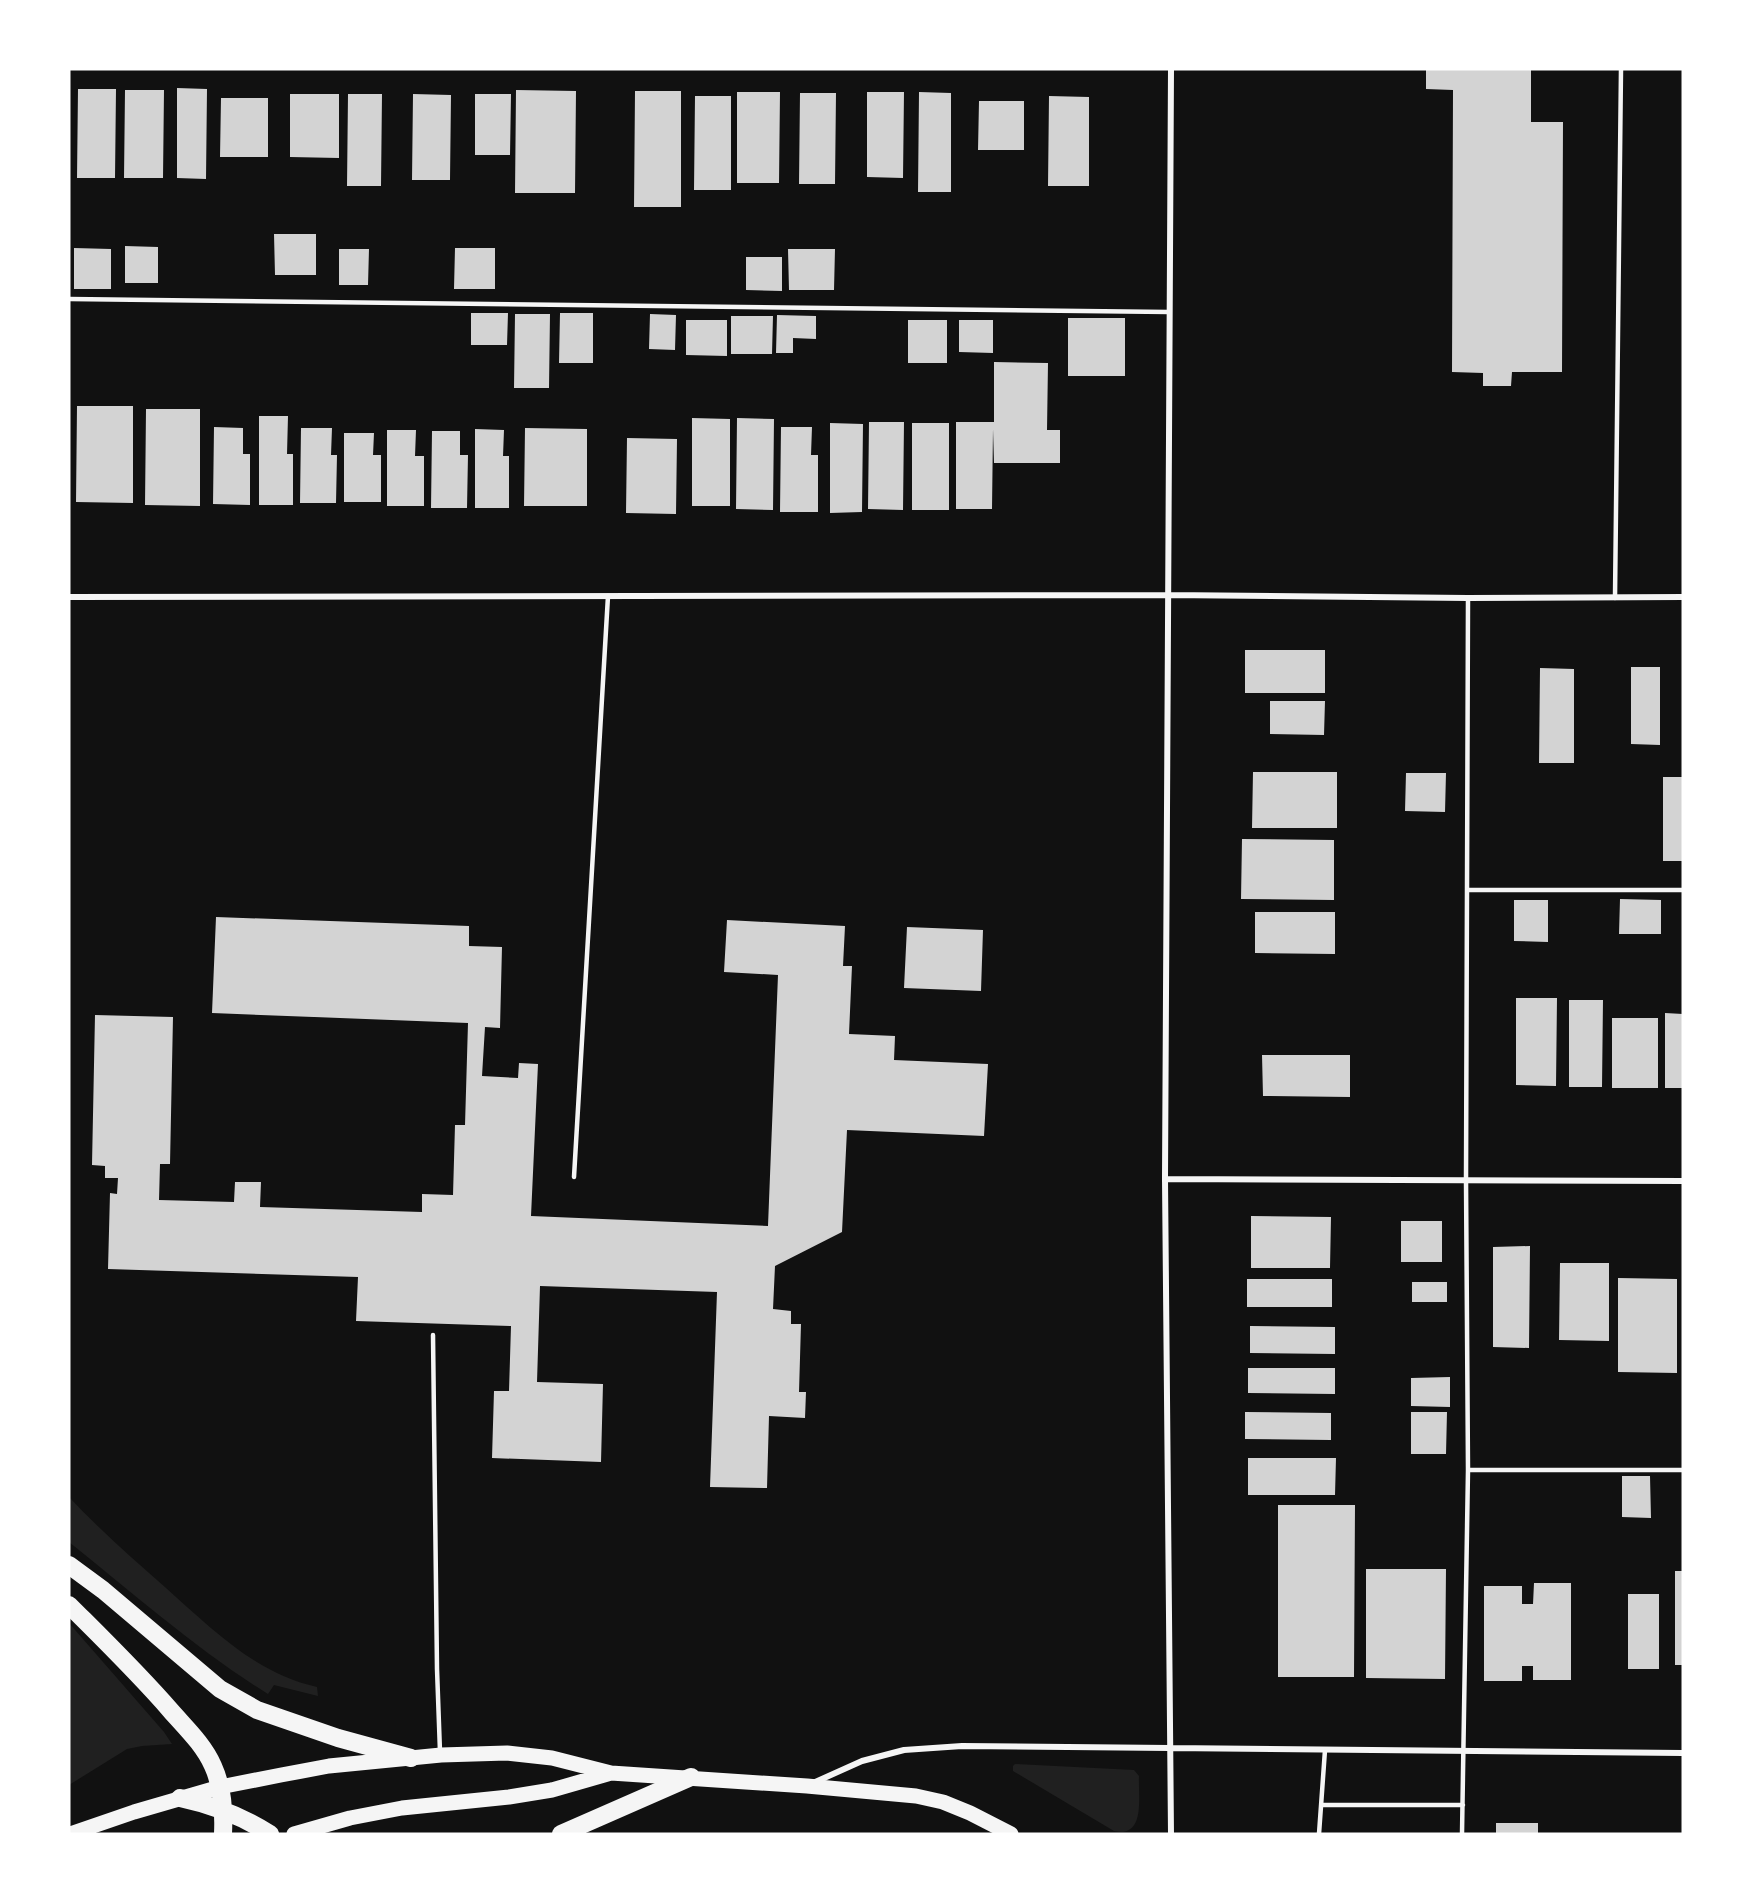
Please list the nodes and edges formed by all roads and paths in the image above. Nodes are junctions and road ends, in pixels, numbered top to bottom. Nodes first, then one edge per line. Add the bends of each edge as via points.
1 (1171, 69) edge
2 (1621, 69) edge
3 (69, 299) edge
4 (1169, 312) junction
5 (1168, 595) junction
6 (608, 596) junction
7 (69, 597) edge
8 (1683, 597) edge
9 (1468, 598) junction
10 (1615, 598) junction
11 (1467, 890) junction
12 (1683, 890) edge
13 (574, 1177) dead end
14 (1165, 1179) junction
15 (1466, 1180) junction
16 (1683, 1181) edge
17 (433, 1335) dead end
18 (1468, 1470) junction
19 (1683, 1470) edge
20 (69, 1565) edge
21 (69, 1605) edge
22 (1170, 1749) junction
23 (1325, 1750) junction
24 (1464, 1750) junction
25 (1683, 1753) edge
26 (441, 1755) junction
27 (411, 1758) junction
28 (611, 1773) junction
29 (691, 1777) junction
30 (807, 1786) junction
31 (220, 1787) junction
32 (180, 1798) junction
33 (1321, 1805) junction
34 (1462, 1805) junction
35 (224, 1810) junction
36 (70, 1834) edge
37 (223, 1834) edge
38 (270, 1834) edge
39 (294, 1834) edge
40 (561, 1834) edge
41 (1011, 1834) edge
42 (1171, 1834) edge
43 (1319, 1834) edge
44 (1462, 1834) edge

1 - 4 street
2 - 10 lane
3 - 4 lane
4 - 5 street
5 - 6 street
5 - 9 street
5 - 14 street
6 - 7 street
6 - 13 lane
8 - 10 street
9 - 10 street
9 - 11 lane
11 - 12 lane
11 - 15 lane
14 - 15 street
14 - 22 street
15 - 16 street
15 - 18 lane
17 - 26 lane
18 - 19 lane
18 - 24 lane
20 - 27 highway via 220,1689 257,1710
21 - 31 highway via 197,1740 213,1765
22 - 23 street
22 - 30 street via 962,1746 904,1750 862,1761
22 - 42 street
23 - 24 street
23 - 33 lane
24 - 25 street
24 - 34 lane
26 - 27 main road
26 - 28 main road via 529,1755
27 - 31 main road via 329,1766
28 - 29 main road
28 - 39 main road via 552,1790 402,1808
29 - 30 main road
29 - 40 highway
30 - 41 main road via 943,1802
31 - 32 main road
31 - 35 highway
32 - 35 highway
32 - 36 main road
33 - 34 lane
33 - 43 lane
34 - 44 lane
35 - 37 highway
35 - 38 highway

